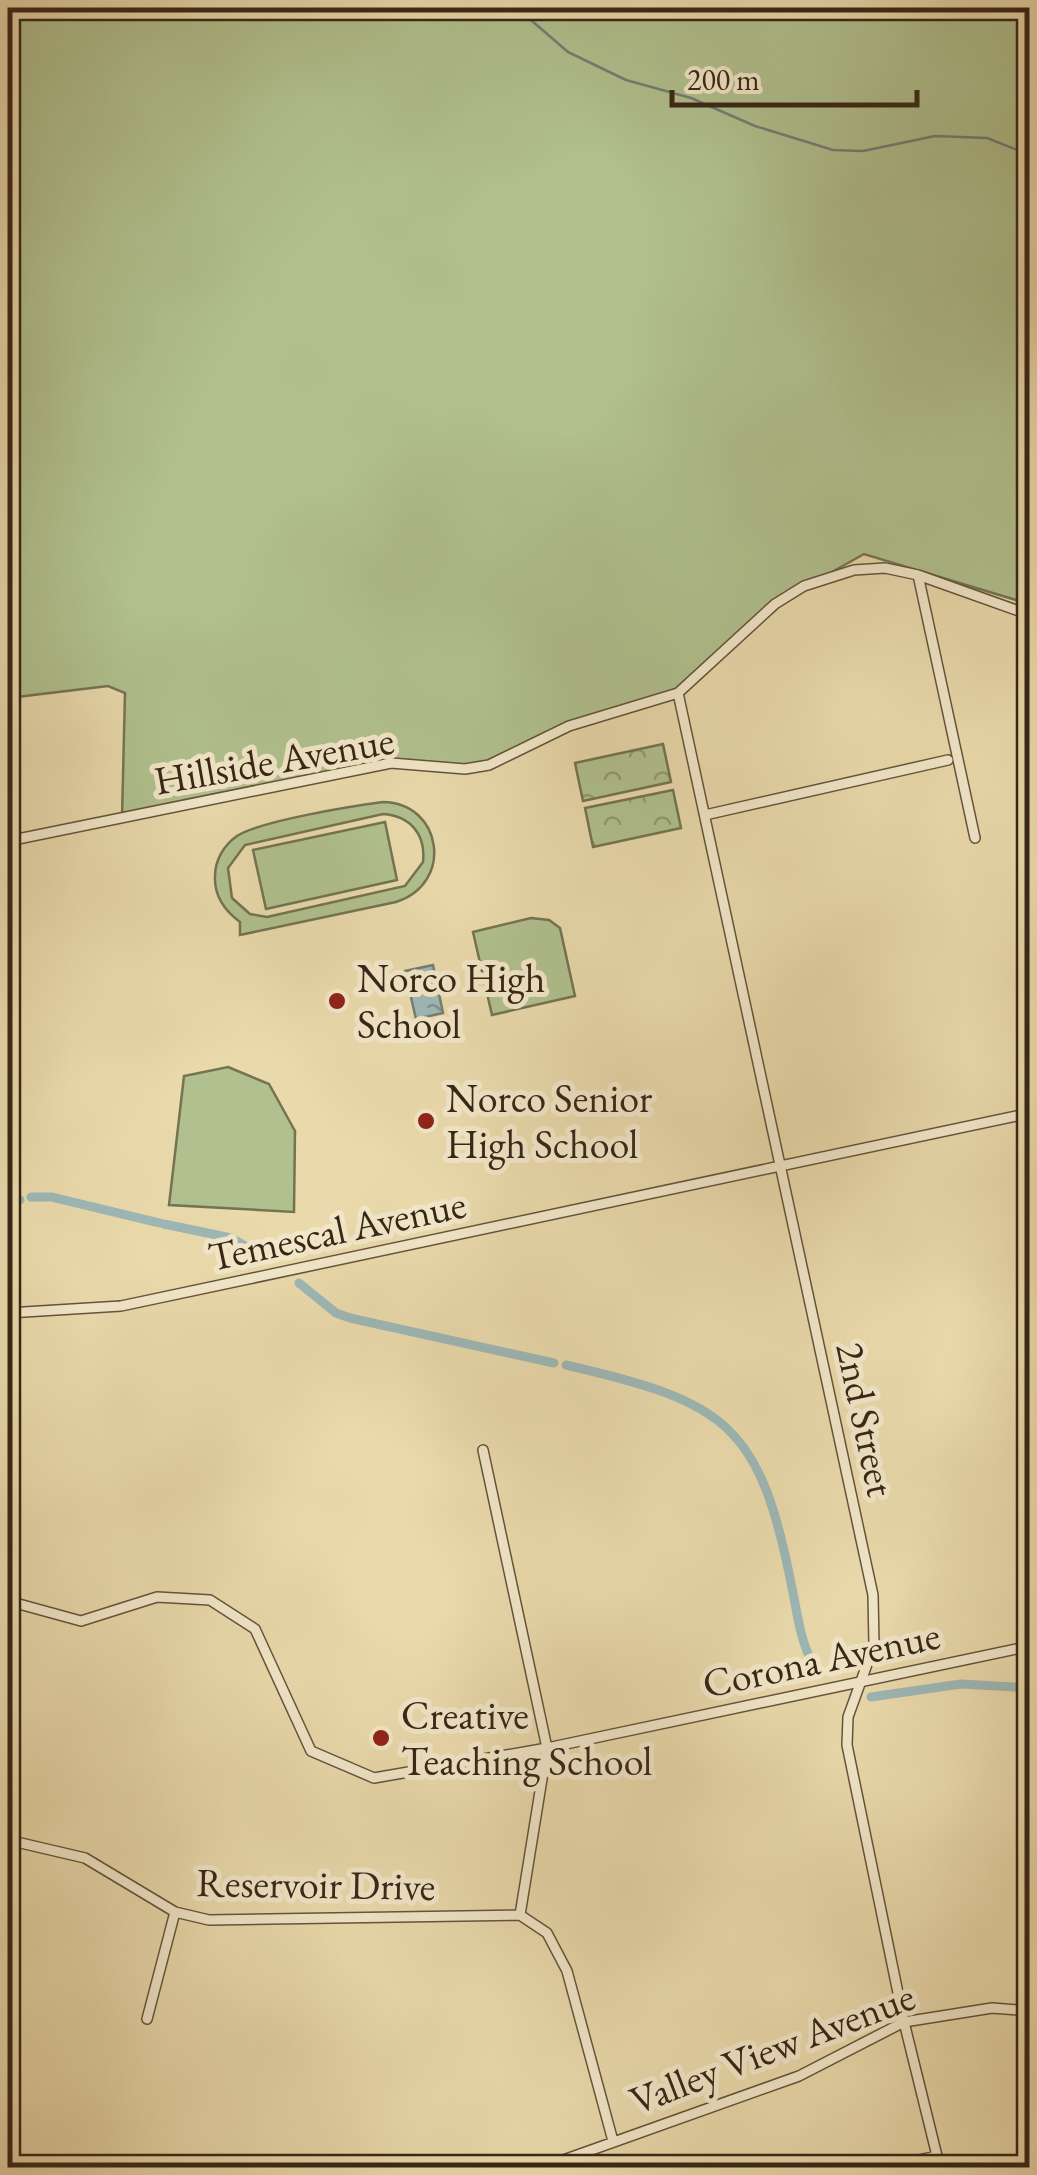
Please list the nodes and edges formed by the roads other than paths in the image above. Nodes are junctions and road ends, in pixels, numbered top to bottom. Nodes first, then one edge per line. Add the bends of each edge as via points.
1 (918, 575) junction
2 (1030, 614) edge
3 (678, 693) junction
4 (948, 760) dead end
5 (705, 815) junction
6 (975, 838) dead end
7 (8, 841) edge
8 (1030, 1113) edge
9 (780, 1168) junction
10 (8, 1313) edge
11 (483, 1450) dead end
12 (8, 1601) edge
13 (1030, 1646) edge
14 (861, 1682) junction
15 (546, 1748) junction
16 (8, 1840) edge
17 (175, 1912) junction
18 (520, 1914) junction
19 (1030, 2012) edge
20 (146, 2019) dead end
21 (904, 2022) junction
22 (613, 2141) junction
23 (8, 2156) edge
24 (937, 2156) junction
25 (40, 2168) edge
26 (542, 2168) edge
27 (881, 2168) edge
28 (940, 2168) edge

1 - 2 street, Hillside Avenue
1 - 3 street, Hillside Avenue via 854,570 804,586
1 - 6 street
3 - 5 street, 2nd Street
3 - 7 street, Hillside Avenue via 568,726 488,764 465,769 391,763
4 - 5 street
5 - 9 street, 2nd Street
8 - 9 street, Temescal Avenue
9 - 10 street, Temescal Avenue via 121,1306
9 - 14 street, 2nd Street via 873,1595 874,1645
11 - 15 street
12 - 15 street, Corona Avenue via 81,1621 157,1596 210,1600 255,1629 312,1750 374,1778
13 - 14 street, Corona Avenue
14 - 15 street, Corona Avenue
14 - 21 street, 2nd Street via 848,1716 847,1745
15 - 18 street
16 - 17 street, Reservoir Drive via 85,1858
17 - 18 street, Reservoir Drive via 209,1920
17 - 20 street
18 - 22 street via 547,1933 568,1972
19 - 21 street, Valley View Avenue via 992,2008
21 - 22 street, Valley View Avenue via 799,2076
21 - 24 street, 2nd Street
22 - 26 street, Valley View Avenue
23 - 25 street
24 - 27 street
24 - 28 street, 2nd Street

